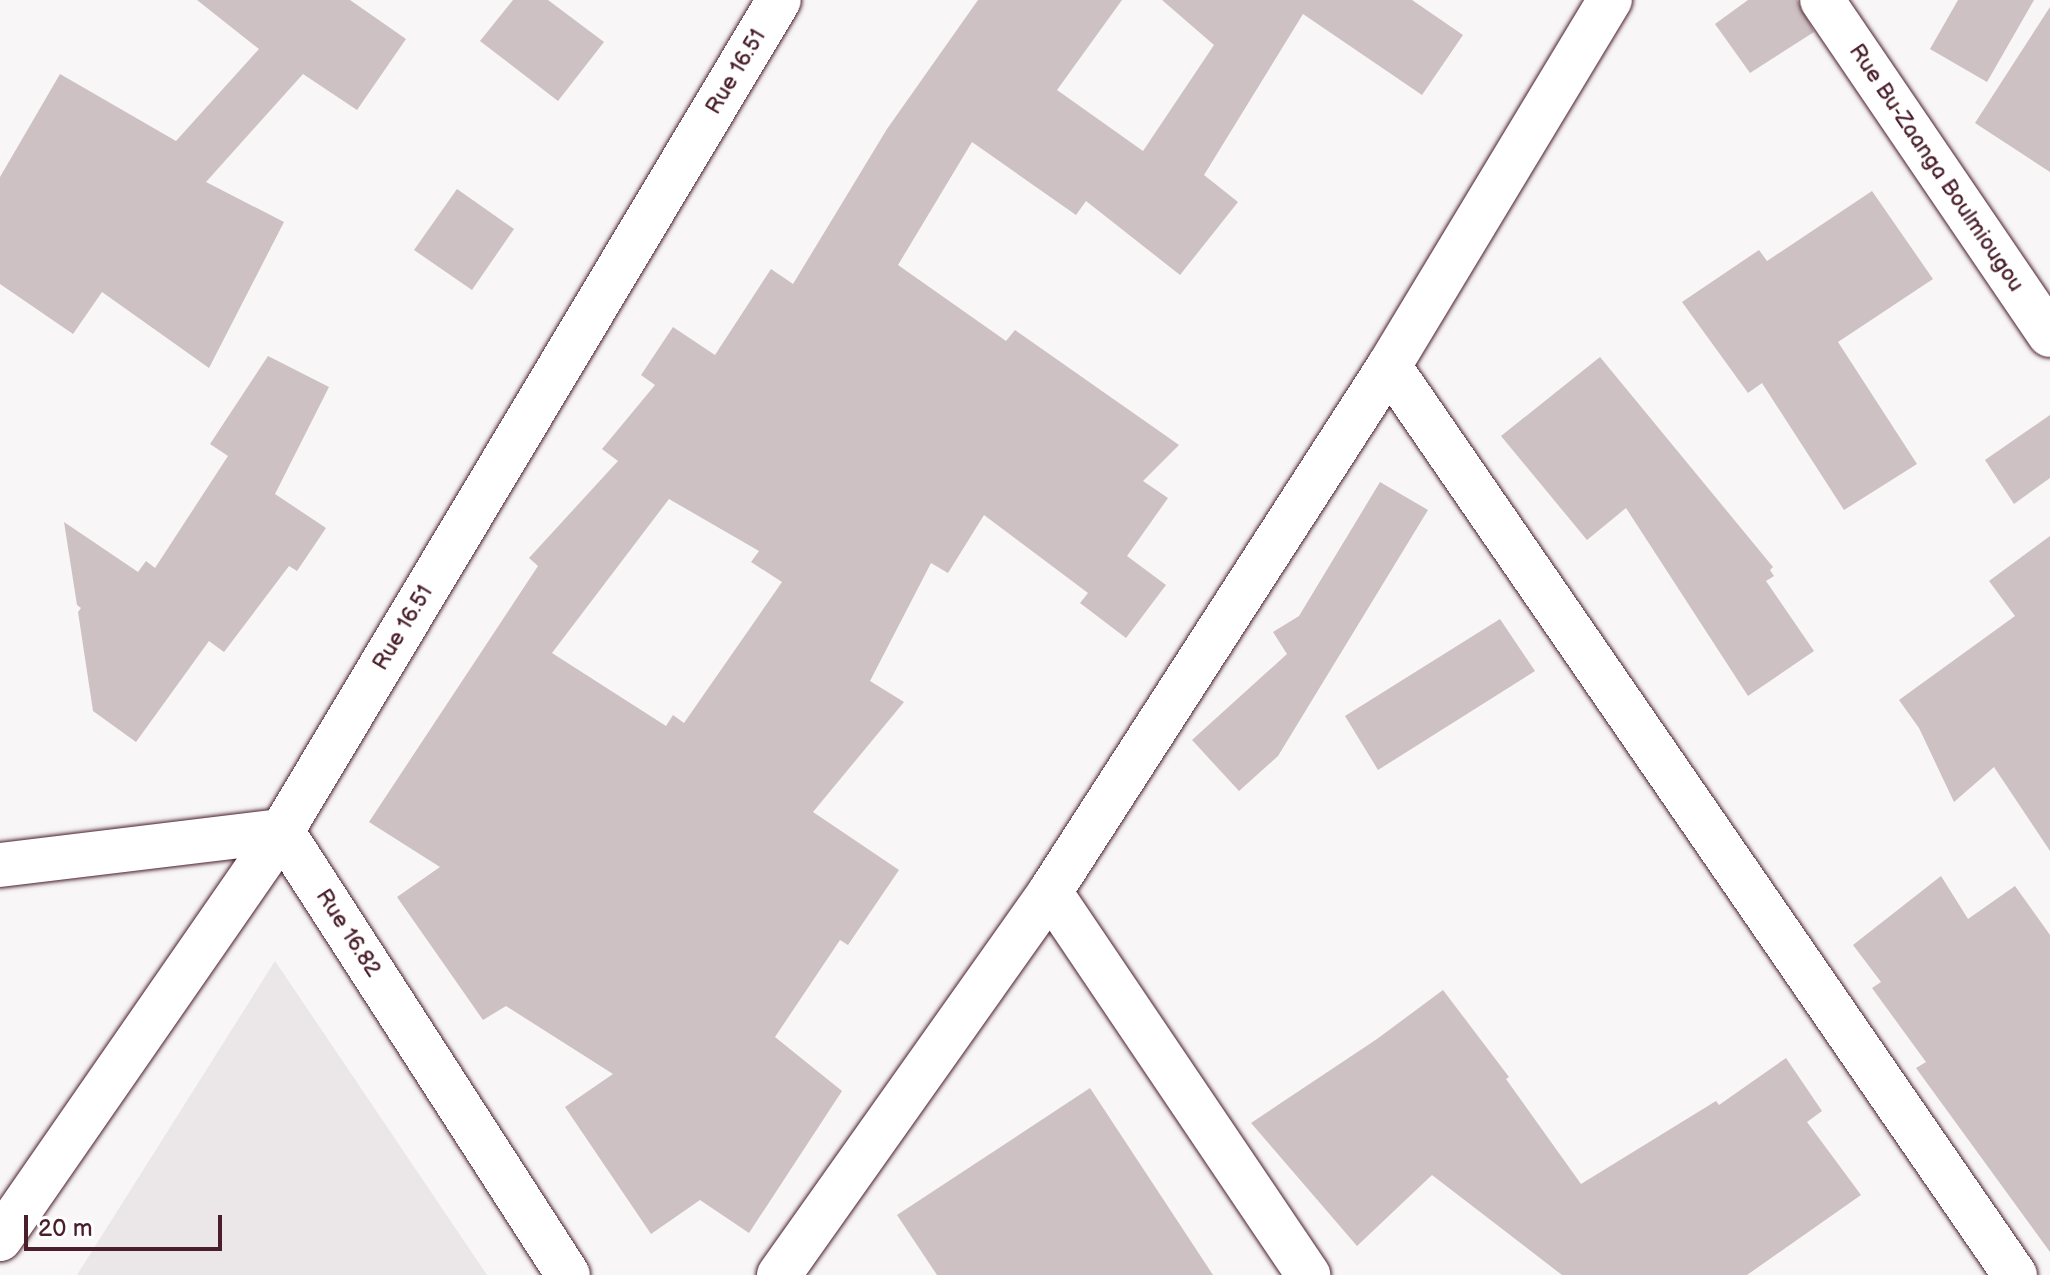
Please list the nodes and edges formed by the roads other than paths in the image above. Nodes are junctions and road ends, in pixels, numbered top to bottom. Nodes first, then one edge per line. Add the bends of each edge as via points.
1 (779, 0) edge
2 (1610, 0) edge
3 (1822, 0) edge
4 (2050, 335) edge
5 (1389, 366) junction
6 (282, 831) junction
7 (0, 865) edge
8 (1050, 892) junction
9 (0, 1239) edge
10 (568, 1275) edge
11 (779, 1275) edge
12 (1308, 1275) edge
13 (2015, 1275) edge

1 - 6 street, Rue 16.51
2 - 5 street
3 - 4 street, Rue Bu-Zaanga Boulmiougou
5 - 8 street
5 - 13 street
6 - 7 street
6 - 9 street, Rue 16.51
6 - 10 street, Rue 16.82
8 - 11 street
8 - 12 street

